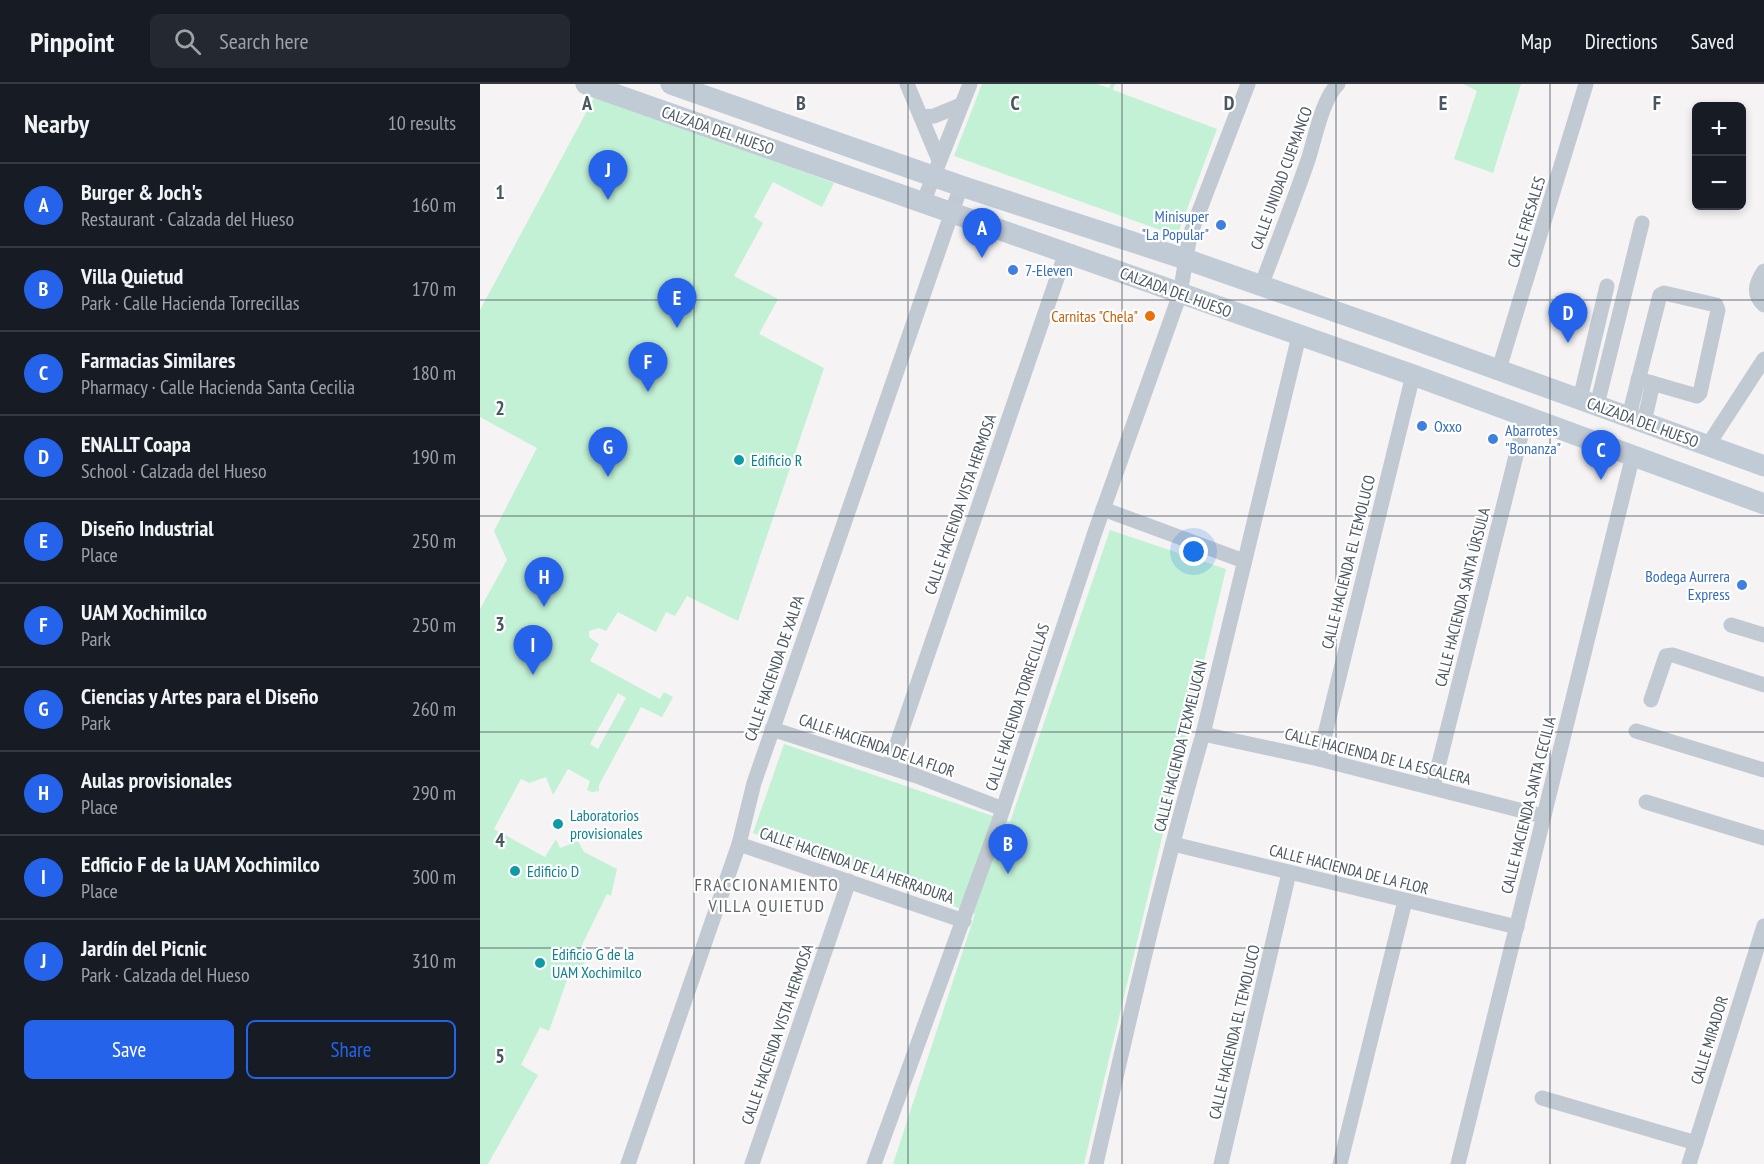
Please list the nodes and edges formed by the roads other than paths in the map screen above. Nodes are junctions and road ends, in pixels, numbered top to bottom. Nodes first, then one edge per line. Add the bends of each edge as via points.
1 (586, 84) edge
2 (671, 84) edge
3 (907, 84) edge
4 (970, 84) edge
5 (1248, 84) edge
6 (1338, 84) edge
7 (1586, 84) edge
8 (961, 105) junction
9 (921, 117) junction
10 (936, 168) junction
11 (961, 186) junction
12 (923, 202) junction
13 (951, 213) junction
14 (1642, 223) dead end
15 (1066, 252) junction
16 (1186, 260) junction
17 (1764, 271) edge
18 (1261, 286) junction
19 (1607, 286) dead end
20 (1180, 294) junction
21 (1764, 304) edge
22 (1299, 336) junction
23 (1764, 358) edge
24 (1499, 369) junction
25 (1413, 375) junction
26 (1638, 380) junction
27 (1653, 383) junction
28 (1588, 402) junction
29 (1526, 416) junction
30 (1636, 419) junction
31 (1708, 445) junction
32 (1633, 455) junction
33 (1764, 466) edge
34 (1764, 504) edge
35 (1103, 509) junction
36 (1244, 561) junction
37 (1731, 625) dead end
38 (1764, 635) edge
39 (1764, 684) edge
40 (1651, 700) dead end
41 (772, 729) junction
42 (1636, 731) dead end
43 (1203, 734) junction
44 (1319, 759) junction
45 (889, 767) junction
46 (1764, 770) edge
47 (1433, 788) junction
48 (1646, 802) dead end
49 (1003, 809) junction
50 (1543, 816) junction
51 (1764, 838) edge
52 (738, 844) junction
53 (1173, 844) junction
54 (1289, 873) junction
55 (849, 881) junction
56 (1405, 901) junction
57 (964, 921) junction
58 (1764, 926) edge
59 (1517, 927) junction
60 (1542, 1098) dead end
61 (1696, 1143) junction
62 (628, 1164) edge
63 (752, 1164) edge
64 (874, 1164) edge
65 (1096, 1164) edge
66 (1221, 1164) edge
67 (1340, 1164) edge
68 (1458, 1164) edge
69 (1689, 1164) edge

1 - 12 main road, CALZADA DEL HUESO
2 - 10 main road, CALZADA DEL HUESO
3 - 9 street
4 - 8 street
5 - 16 street, CALLE HACIENDA TORRECILLAS via 1190,235
6 - 18 street, CALLE UNIDAD CUEMANCO via 1327,100
7 - 24 street, CALLE FRESALES
8 - 9 street
8 - 10 street
9 - 10 street
10 - 11 main road, CALZADA DEL HUESO
10 - 12 street
11 - 13 street, CALLE HACIENDA DE XALPA
11 - 16 main road, CALZADA DEL HUESO
12 - 13 main road, CALZADA DEL HUESO
13 - 15 main road, CALZADA DEL HUESO
13 - 41 street, CALLE HACIENDA DE XALPA
14 - 28 street
15 - 20 main road, CALZADA DEL HUESO
15 - 45 street, CALLE HACIENDA VISTA HERMOSA
16 - 18 main road, CALZADA DEL HUESO
16 - 20 street, CALLE HACIENDA TORRECILLAS
17 - 21 street via 1756,291
18 - 24 main road, CALZADA DEL HUESO
19 - 28 street
20 - 22 main road, CALZADA DEL HUESO
20 - 35 street, CALLE HACIENDA TORRECILLAS
22 - 25 main road, CALZADA DEL HUESO
22 - 36 street, CALLE HACIENDA TEXMELUCAN
23 - 31 street
24 - 28 main road, CALZADA DEL HUESO
25 - 29 main road, CALZADA DEL HUESO
25 - 44 street, CALLE HACIENDA EL TEMOLUCO
26 - 27 street
26 - 27 street via 1660,295 1716,305 1700,393 1696,396
26 - 30 street
27 - 30 street
28 - 30 main road, CALZADA DEL HUESO
29 - 32 main road, CALZADA DEL HUESO
29 - 47 street, CALLE HACIENDA SANTA ÚRSULA
30 - 31 main road, CALZADA DEL HUESO
31 - 33 main road, CALZADA DEL HUESO
32 - 34 main road, CALZADA DEL HUESO
32 - 50 street, CALLE HACIENDA SANTA CECILIA
35 - 36 street
35 - 49 street, CALLE HACIENDA TORRECILLAS
36 - 43 street, CALLE HACIENDA TEXMELUCAN
37 - 38 street
39 - 40 street via 1673,655 1666,656 1663,662
41 - 45 street, CALLE HACIENDA DE LA FLOR
41 - 52 street, CALLE HACIENDA DE XALPA
42 - 46 street
43 - 44 street, CALLE HACIENDA DE LA ESCALERA
43 - 53 street, CALLE HACIENDA TEXMELUCAN
44 - 47 street, CALLE HACIENDA DE LA ESCALERA
45 - 49 street, CALLE HACIENDA DE LA FLOR
47 - 50 street, CALLE HACIENDA DE LA ESCALERA
48 - 51 street
49 - 57 street, CALLE HACIENDA TORRECILLAS
50 - 59 street, CALLE HACIENDA SANTA CECILIA
52 - 55 street, CALLE HACIENDA DE LA HERRADURA
52 - 62 street, CALLE HACIENDA DE XALPA
53 - 54 street, CALLE HACIENDA DE LA FLOR
53 - 65 street, CALLE HACIENDA TEXMELUCAN
54 - 56 street, CALLE HACIENDA DE LA FLOR
54 - 66 street, CALLE HACIENDA EL TEMOLUCO
55 - 57 street, CALLE HACIENDA DE LA HERRADURA
55 - 63 street, CALLE HACIENDA VISTA HERMOSA
56 - 59 street, CALLE HACIENDA DE LA FLOR
56 - 67 street
57 - 64 street, CALLE HACIENDA TORRECILLAS
58 - 61 street, CALLE MIRADOR
59 - 68 street, CALLE HACIENDA SANTA CECILIA
60 - 61 street
61 - 69 street, CALLE MIRADOR

